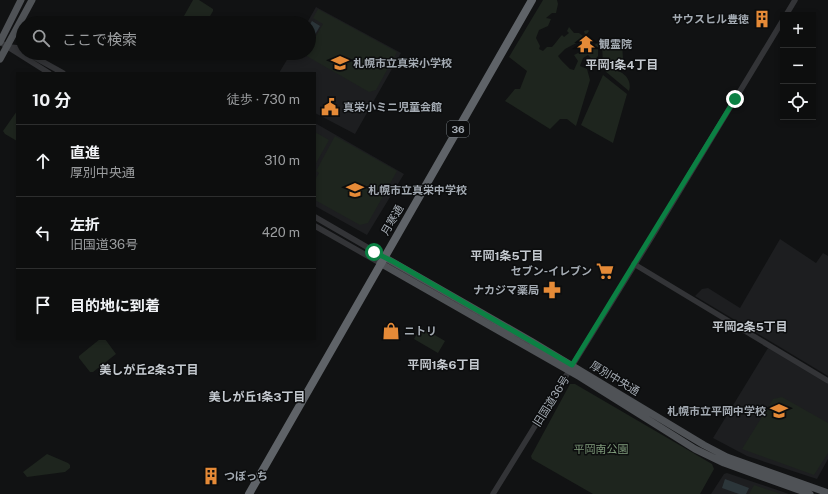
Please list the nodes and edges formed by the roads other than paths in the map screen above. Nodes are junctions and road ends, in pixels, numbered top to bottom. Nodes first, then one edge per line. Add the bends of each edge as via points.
1 (21, 0) edge
2 (32, 0) edge
3 (532, 0) edge
4 (795, 0) edge
5 (788, 12) edge
6 (23, 16) edge
7 (780, 25) edge
8 (16, 29) edge
9 (0, 42) edge
10 (7, 46) junction
11 (16, 48) edge
12 (16, 53) edge
13 (0, 59) edge
14 (27, 60) edge
15 (40, 60) edge
16 (47, 72) edge
17 (61, 72) edge
18 (316, 218) edge
19 (316, 227) edge
20 (382, 260) junction
21 (634, 264) junction
22 (571, 368) junction
23 (828, 381) edge
24 (828, 493) edge
25 (249, 494) edge
26 (493, 494) edge
27 (810, 494) edge

1 - 9 main road
2 - 6 main road
3 - 20 highway, 月寒通 / 36
4 - 5 street
7 - 21 street, 旧国道36号
8 - 10 main road
9 - 10 street
10 - 11 street
10 - 12 street
10 - 13 main road
14 - 16 street
15 - 17 street
18 - 20 street, 厚別中央通
19 - 20 street, 厚別中央通
20 - 22 main road, 厚別中央通
20 - 25 highway, 月寒通 / 36
21 - 22 street, 旧国道36号
21 - 23 street
22 - 24 main road, 厚別中央通 via 727,457
22 - 26 street, 旧国道36号
22 - 27 main road, 厚別中央通 via 696,449 724,463

